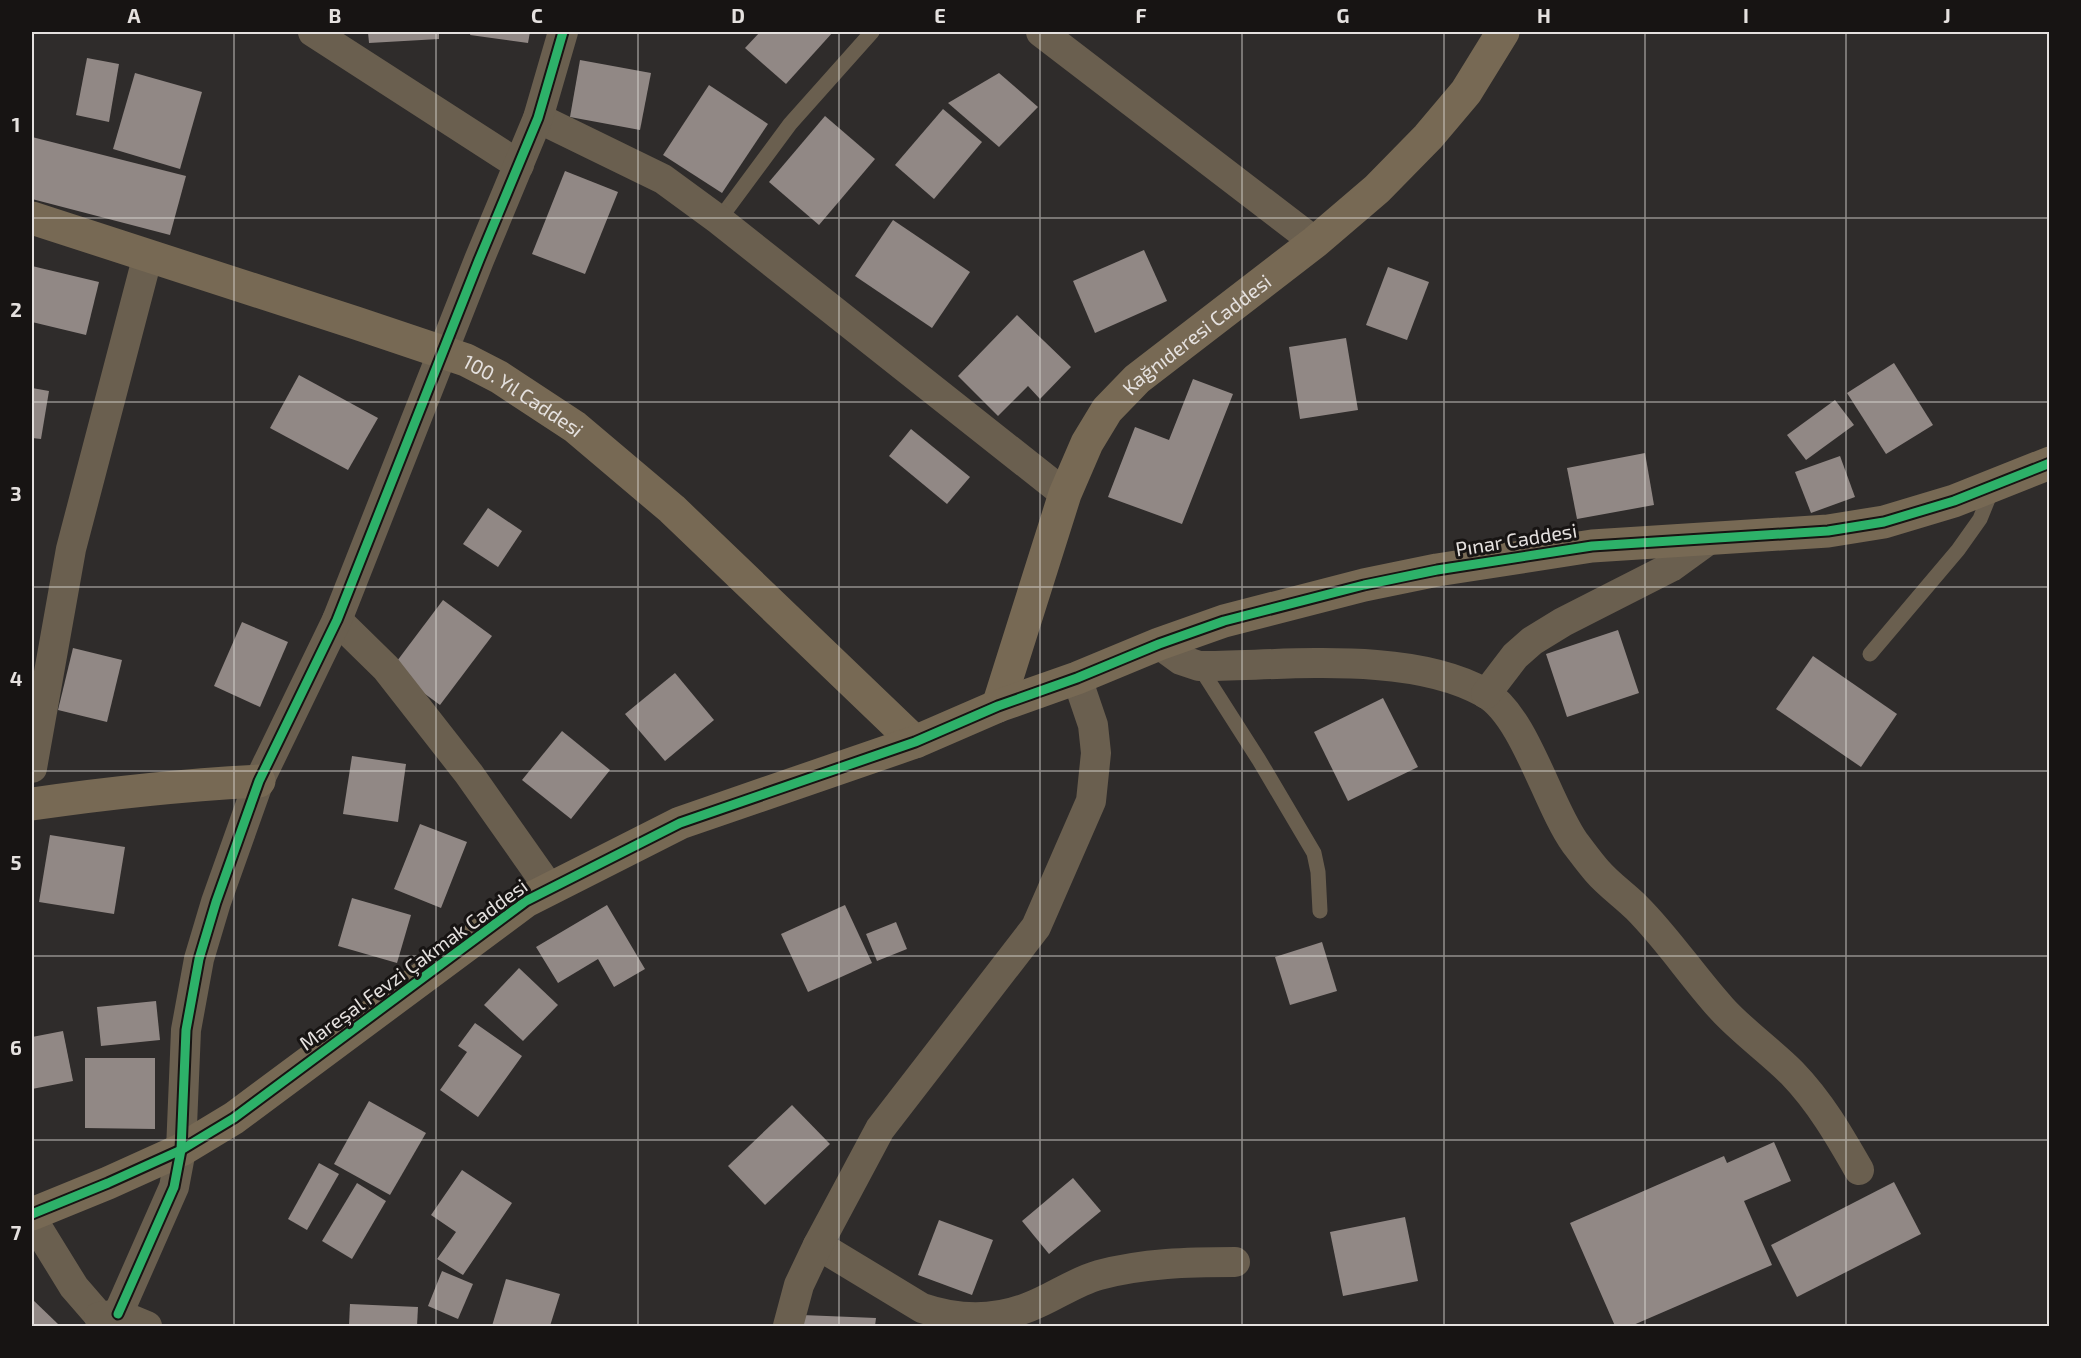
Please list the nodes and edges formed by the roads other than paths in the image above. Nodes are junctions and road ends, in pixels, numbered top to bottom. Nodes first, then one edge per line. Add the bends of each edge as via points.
1 (313, 32) edge
2 (563, 32) edge
3 (872, 32) edge
4 (1041, 32) edge
5 (1503, 32) edge
6 (538, 118) junction
7 (519, 165) junction
8 (32, 218) edge
9 (719, 220) junction
10 (1315, 242) junction
11 (148, 255) junction
12 (442, 353) junction
13 (2049, 463) edge
14 (1994, 484) junction
15 (1065, 494) junction
16 (1711, 538) junction
17 (337, 620) junction
18 (1159, 644) junction
19 (1870, 654) dead end
20 (1199, 666) junction
21 (1077, 678) junction
22 (1486, 694) junction
23 (998, 706) junction
24 (915, 742) junction
25 (32, 768) edge
26 (259, 781) junction
27 (32, 804) edge
28 (550, 889) junction
29 (1320, 911) dead end
30 (181, 1150) junction
31 (1859, 1170) dead end
32 (32, 1214) edge
33 (32, 1219) edge
34 (818, 1245) junction
35 (1236, 1262) dead end
36 (102, 1321) edge
37 (147, 1326) edge
38 (788, 1326) edge

1 - 7 street
2 - 6 street
3 - 9 lane via 790,124
4 - 10 street
5 - 10 street, Kağnıderesi Caddesi via 1466,92 1428,138
6 - 7 street
6 - 9 street via 663,179
7 - 12 street
8 - 11 street, 100. Yıl Caddesi
9 - 15 street
10 - 15 street, Kağnıderesi Caddesi via 1137,379 1107,410 1087,443
11 - 12 street, 100. Yıl Caddesi
11 - 25 street via 71,549
12 - 17 street
12 - 24 street, 100. Yıl Caddesi via 499,376 575,427 672,509
13 - 14 street, Pınar Caddesi
14 - 16 street, Pınar Caddesi via 1954,501 1884,522 1828,531
14 - 19 lane via 1980,519 1958,550
15 - 23 street, Kağnıderesi Caddesi
16 - 18 street, Pınar Caddesi via 1592,546 1437,570 1224,621
16 - 22 street via 1671,567 1532,641 1515,656
17 - 26 street
17 - 28 street via 386,668 469,774
18 - 20 street via 1181,660
18 - 21 street, Pınar Caddesi
20 - 22 street via 1362,664 1407,668 1451,679
20 - 29 lane via 1311,845 1318,872
21 - 23 street, Pınar Caddesi
21 - 34 street via 1093,725 1096,753 1091,801 1036,927 880,1129
22 - 31 street via 1510,716 1583,854 1659,932 1723,1010 1791,1072 1826,1112
23 - 24 street, Mareşal Fevzi Çakmak Caddesi
24 - 28 street, Mareşal Fevzi Çakmak Caddesi via 680,823
26 - 27 street via 148,789
26 - 30 street via 199,959 186,1030
28 - 30 street, Mareşal Fevzi Çakmak Caddesi via 526,901 234,1118
30 - 32 street, Mareşal Fevzi Çakmak Caddesi
30 - 36 street via 170,1196
33 - 36 street via 74,1287
34 - 35 street via 922,1308 970,1318 999,1316 1029,1307 1097,1275 1132,1267
34 - 38 street via 798,1285
36 - 37 street

